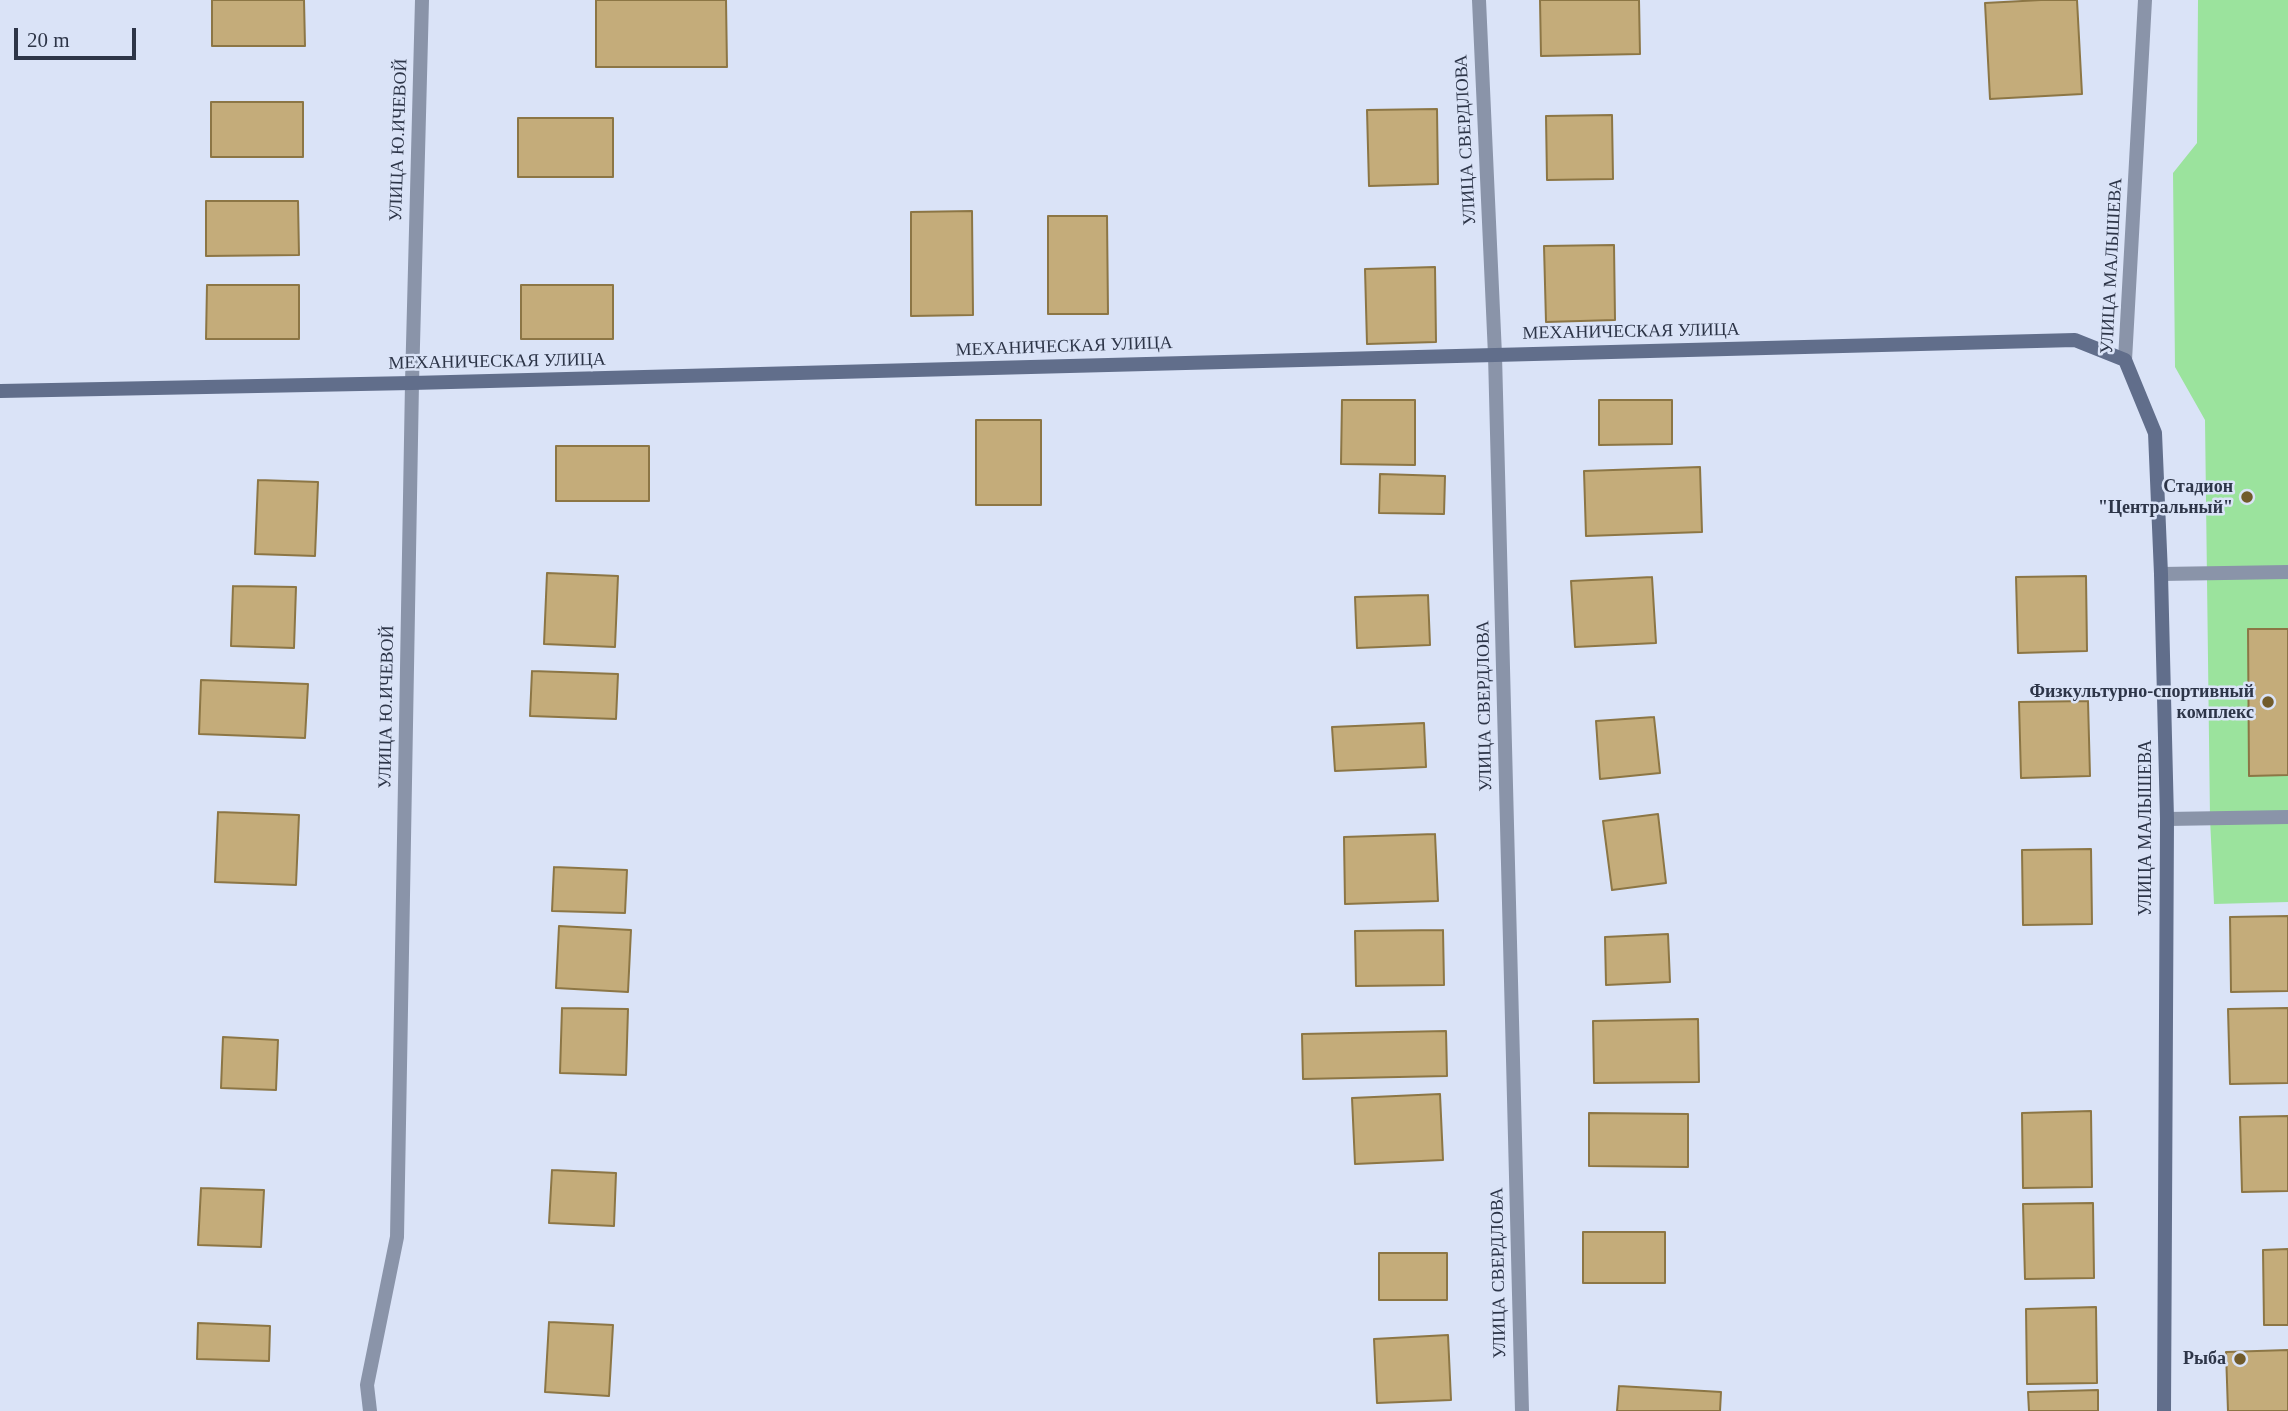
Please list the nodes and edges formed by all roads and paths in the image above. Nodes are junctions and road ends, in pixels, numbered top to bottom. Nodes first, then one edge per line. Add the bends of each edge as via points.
1 (422, 0) edge
2 (1479, 0) edge
3 (2145, 0) edge
4 (1495, 355) junction
5 (2125, 360) junction
6 (412, 383) junction
7 (0, 391) edge
8 (2288, 572) edge
9 (2161, 574) junction
10 (2288, 817) edge
11 (2167, 819) junction
12 (370, 1411) edge
13 (1522, 1411) edge
14 (2164, 1411) edge

1 - 6 street, УЛИЦА Ю.ИЧЕВОЙ
2 - 4 street, УЛИЦА СВЕРДЛОВА
3 - 5 street, УЛИЦА МАЛЫШЕВА
4 - 5 street, МЕХАНИЧЕСКАЯ УЛИЦА via 2075,341
4 - 6 street, МЕХАНИЧЕСКАЯ УЛИЦА
4 - 13 street, УЛИЦА СВЕРДЛОВА
5 - 9 street, УЛИЦА МАЛЫШЕВА via 2155,433
6 - 7 street, МЕХАНИЧЕСКАЯ УЛИЦА
6 - 12 street, УЛИЦА Ю.ИЧЕВОЙ via 397,1237 367,1385
8 - 9 street
9 - 11 street, УЛИЦА МАЛЫШЕВА
10 - 11 street
11 - 14 street, УЛИЦА МАЛЫШЕВА

